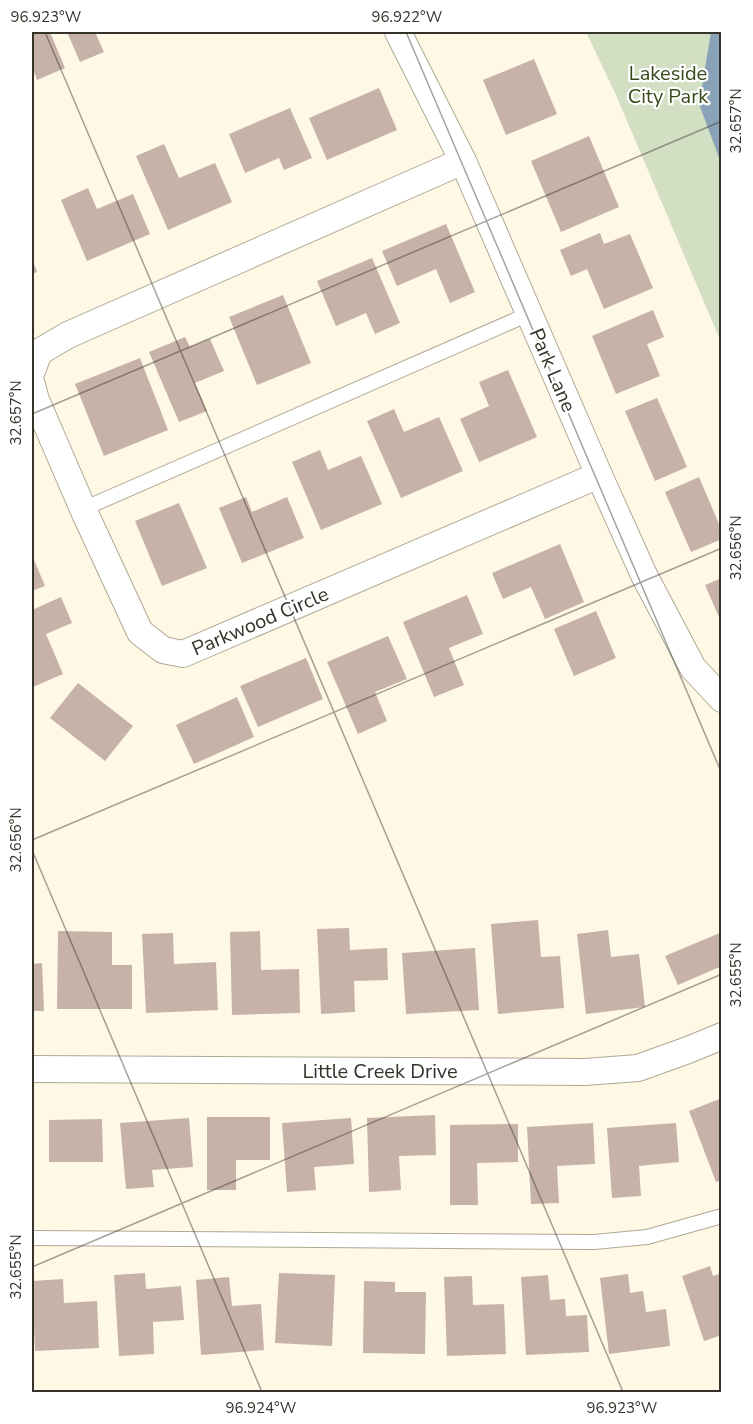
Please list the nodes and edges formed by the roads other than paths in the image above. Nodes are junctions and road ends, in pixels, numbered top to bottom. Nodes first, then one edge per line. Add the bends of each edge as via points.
1 (398, 32) edge
2 (463, 161) junction
3 (529, 314) junction
4 (32, 371) edge
5 (32, 385) edge
6 (598, 475) junction
7 (83, 509) junction
8 (722, 699) edge
9 (722, 1036) edge
10 (32, 1069) edge
11 (722, 1216) edge
12 (32, 1238) edge

1 - 2 street, Park Lane
2 - 3 street, Park Lane
2 - 4 street via 68,335 39,352
3 - 6 street, Park Lane
3 - 7 lane
5 - 7 street, Parkwood Circle
6 - 7 street, Parkwood Circle via 183,654 163,650 140,632
6 - 8 street, Park Lane via 693,668
9 - 10 street, Little Creek Drive via 638,1068 585,1072
11 - 12 lane via 647,1237 594,1242

